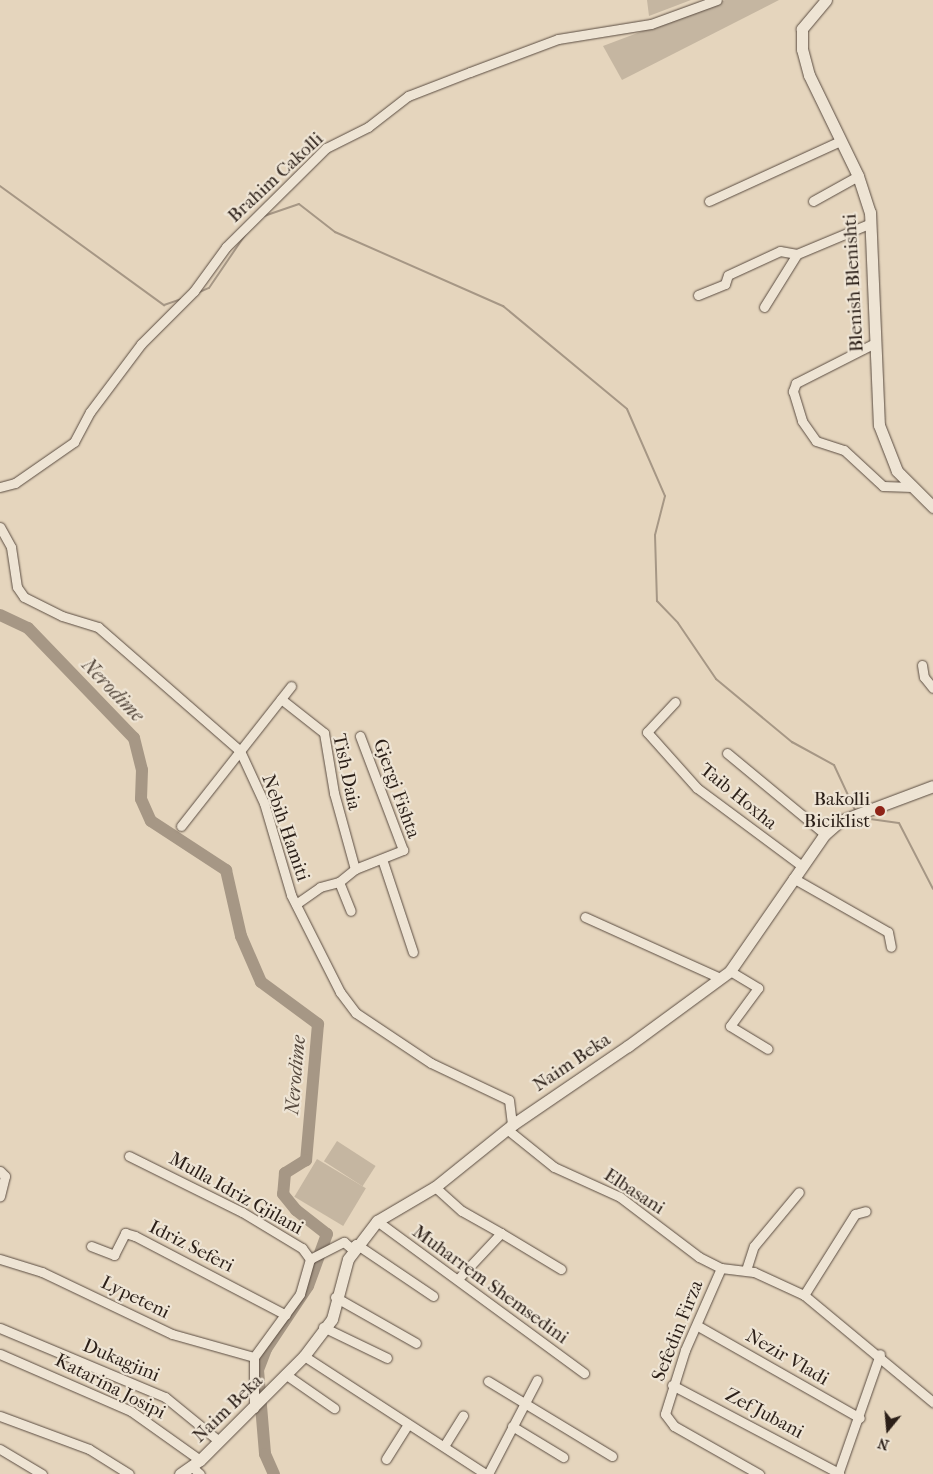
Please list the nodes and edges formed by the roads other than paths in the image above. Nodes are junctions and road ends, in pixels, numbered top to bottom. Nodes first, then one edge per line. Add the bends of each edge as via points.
1 (717, 0) edge
2 (826, 0) edge
3 (840, 141) junction
4 (858, 176) junction
5 (813, 200) dead end
6 (709, 201) dead end
7 (871, 223) junction
8 (797, 254) junction
9 (698, 295) dead end
10 (764, 307) dead end
11 (875, 343) junction
12 (0, 487) edge
13 (912, 487) junction
14 (933, 507) edge
15 (0, 527) edge
16 (922, 665) dead end
17 (291, 686) dead end
18 (933, 688) edge
19 (281, 699) junction
20 (675, 702) dead end
21 (360, 736) dead end
22 (240, 751) junction
23 (727, 753) dead end
24 (932, 784) edge
25 (181, 826) dead end
26 (825, 834) junction
27 (382, 859) junction
28 (802, 866) junction
29 (355, 869) junction
30 (793, 878) junction
31 (339, 882) junction
32 (296, 904) junction
33 (351, 911) dead end
34 (585, 917) dead end
35 (891, 947) dead end
36 (413, 952) dead end
37 (730, 970) junction
38 (720, 978) junction
39 (768, 1049) dead end
40 (510, 1127) junction
41 (129, 1156) dead end
42 (0, 1170) edge
43 (435, 1187) junction
44 (799, 1192) dead end
45 (0, 1196) edge
46 (866, 1211) dead end
47 (378, 1221) junction
48 (501, 1233) junction
49 (356, 1244) junction
50 (91, 1246) dead end
51 (310, 1259) junction
52 (0, 1260) edge
53 (721, 1268) junction
54 (561, 1269) dead end
55 (746, 1270) junction
56 (458, 1279) junction
57 (804, 1295) junction
58 (433, 1296) dead end
59 (335, 1297) junction
60 (286, 1315) junction
61 (698, 1326) junction
62 (323, 1327) junction
63 (0, 1328) edge
64 (416, 1343) dead end
65 (0, 1354) edge
66 (880, 1354) junction
67 (304, 1356) junction
68 (254, 1357) junction
69 (387, 1358) dead end
70 (584, 1373) dead end
71 (285, 1374) junction
72 (537, 1380) dead end
73 (488, 1381) dead end
74 (672, 1385) junction
75 (933, 1402) edge
76 (525, 1403) junction
77 (254, 1408) junction
78 (334, 1408) dead end
79 (0, 1416) edge
80 (463, 1416) dead end
81 (860, 1418) junction
82 (408, 1424) junction
83 (512, 1426) junction
84 (219, 1441) junction
85 (444, 1446) junction
86 (0, 1449) edge
87 (563, 1456) dead end
88 (612, 1456) dead end
89 (386, 1459) dead end
90 (195, 1463) junction
91 (839, 1473) edge
92 (42, 1474) edge
93 (129, 1474) edge
94 (180, 1474) edge
95 (200, 1474) edge
96 (487, 1474) edge
97 (759, 1474) edge

1 - 12 street, Brahim Cakolli via 651,24 558,39 408,96 368,127 326,148 226,248 194,291 141,344 90,412 74,442 15,482
2 - 3 street, Blenish Blenishti via 802,29 802,49 809,75
3 - 4 street, Blenish Blenishti
3 - 6 street
4 - 5 street
4 - 7 street, Blenish Blenishti
7 - 8 street
7 - 11 street, Blenish Blenishti
8 - 9 street via 780,251 728,275 725,284
8 - 10 street
11 - 13 street, Blenish Blenishti via 880,425 897,471
11 - 13 street via 796,383 793,391 802,421 816,441 844,450 883,486
13 - 14 street, Blenish Blenishti
15 - 22 street, Nebih Hamiti via 10,547 16,587 24,597 62,616 98,627
16 - 18 street
17 - 19 street
19 - 22 street
19 - 29 street, Tish Daia via 324,733 334,793
20 - 28 street, Taib Hoxha via 647,732 697,788
21 - 27 street, Gjergj Fishta via 404,846 401,852
22 - 25 street
22 - 32 street, Nebih Hamiti via 264,803
23 - 26 street
24 - 26 street, Naim Beka via 840,821
26 - 28 street, Naim Beka
27 - 29 street, Gjergj Fishta
27 - 36 street
28 - 30 street, Naim Beka
29 - 31 street, Gjergj Fishta
30 - 35 street via 888,932
30 - 37 street, Naim Beka
31 - 32 street, Gjergj Fishta via 320,887
31 - 33 street
32 - 40 street, Nebih Hamiti via 340,992 356,1013 431,1062 509,1100
34 - 38 street
37 - 38 street, Naim Beka
37 - 39 street via 758,988 730,1026
38 - 40 street, Naim Beka
40 - 43 street, Naim Beka
40 - 53 street, Elbasani via 554,1167 620,1197 698,1257
41 - 51 street, Mulla Idriz Gjilani via 242,1212 302,1248
42 - 45 street via 5,1176
43 - 47 street, Naim Beka
43 - 48 street via 462,1211
44 - 55 street via 754,1246
46 - 57 street via 854,1214
47 - 49 street, Naim Beka
47 - 56 street, Muharrem Shemsedini
48 - 54 street
48 - 56 street
49 - 51 street via 351,1248 344,1242
49 - 58 street
49 - 59 street, Naim Beka
50 - 60 street, Idriz Seferi via 114,1255 125,1233
51 - 60 street, Mulla Idriz Gjilani via 300,1294
52 - 68 street, Lypeteni via 42,1272 172,1334
53 - 55 street, Elbasani
53 - 61 street, Sefedin Firza
55 - 57 street, Elbasani
56 - 70 street, Muharrem Shemsedini
57 - 66 street, Elbasani
59 - 62 street, Naim Beka via 332,1319
59 - 64 street
60 - 68 street, Mulla Idriz Gjilani
61 - 74 street, Sefedin Firza
61 - 81 street, Nezir Vladi
62 - 67 street, Naim Beka
62 - 69 street
63 - 84 street, Dukagjini via 165,1397
65 - 90 street, Katarina Josipi via 131,1411
66 - 75 street, Elbasani
66 - 81 street
67 - 71 street, Naim Beka
67 - 82 street
68 - 77 street
71 - 77 street, Naim Beka via 274,1390
71 - 78 street, Naim Beka
72 - 76 street
73 - 76 street
74 - 91 street, Zef Jubani
74 - 97 street, Sefedin Firza via 667,1420
76 - 83 street
76 - 88 street
77 - 84 street, Naim Beka
79 - 93 street via 89,1449
80 - 85 street
81 - 91 street
82 - 85 street
82 - 89 street
83 - 87 street
83 - 96 street
84 - 90 street, Naim Beka
85 - 96 street
86 - 92 street
90 - 94 street, Naim Beka
90 - 95 street, Naim Beka

